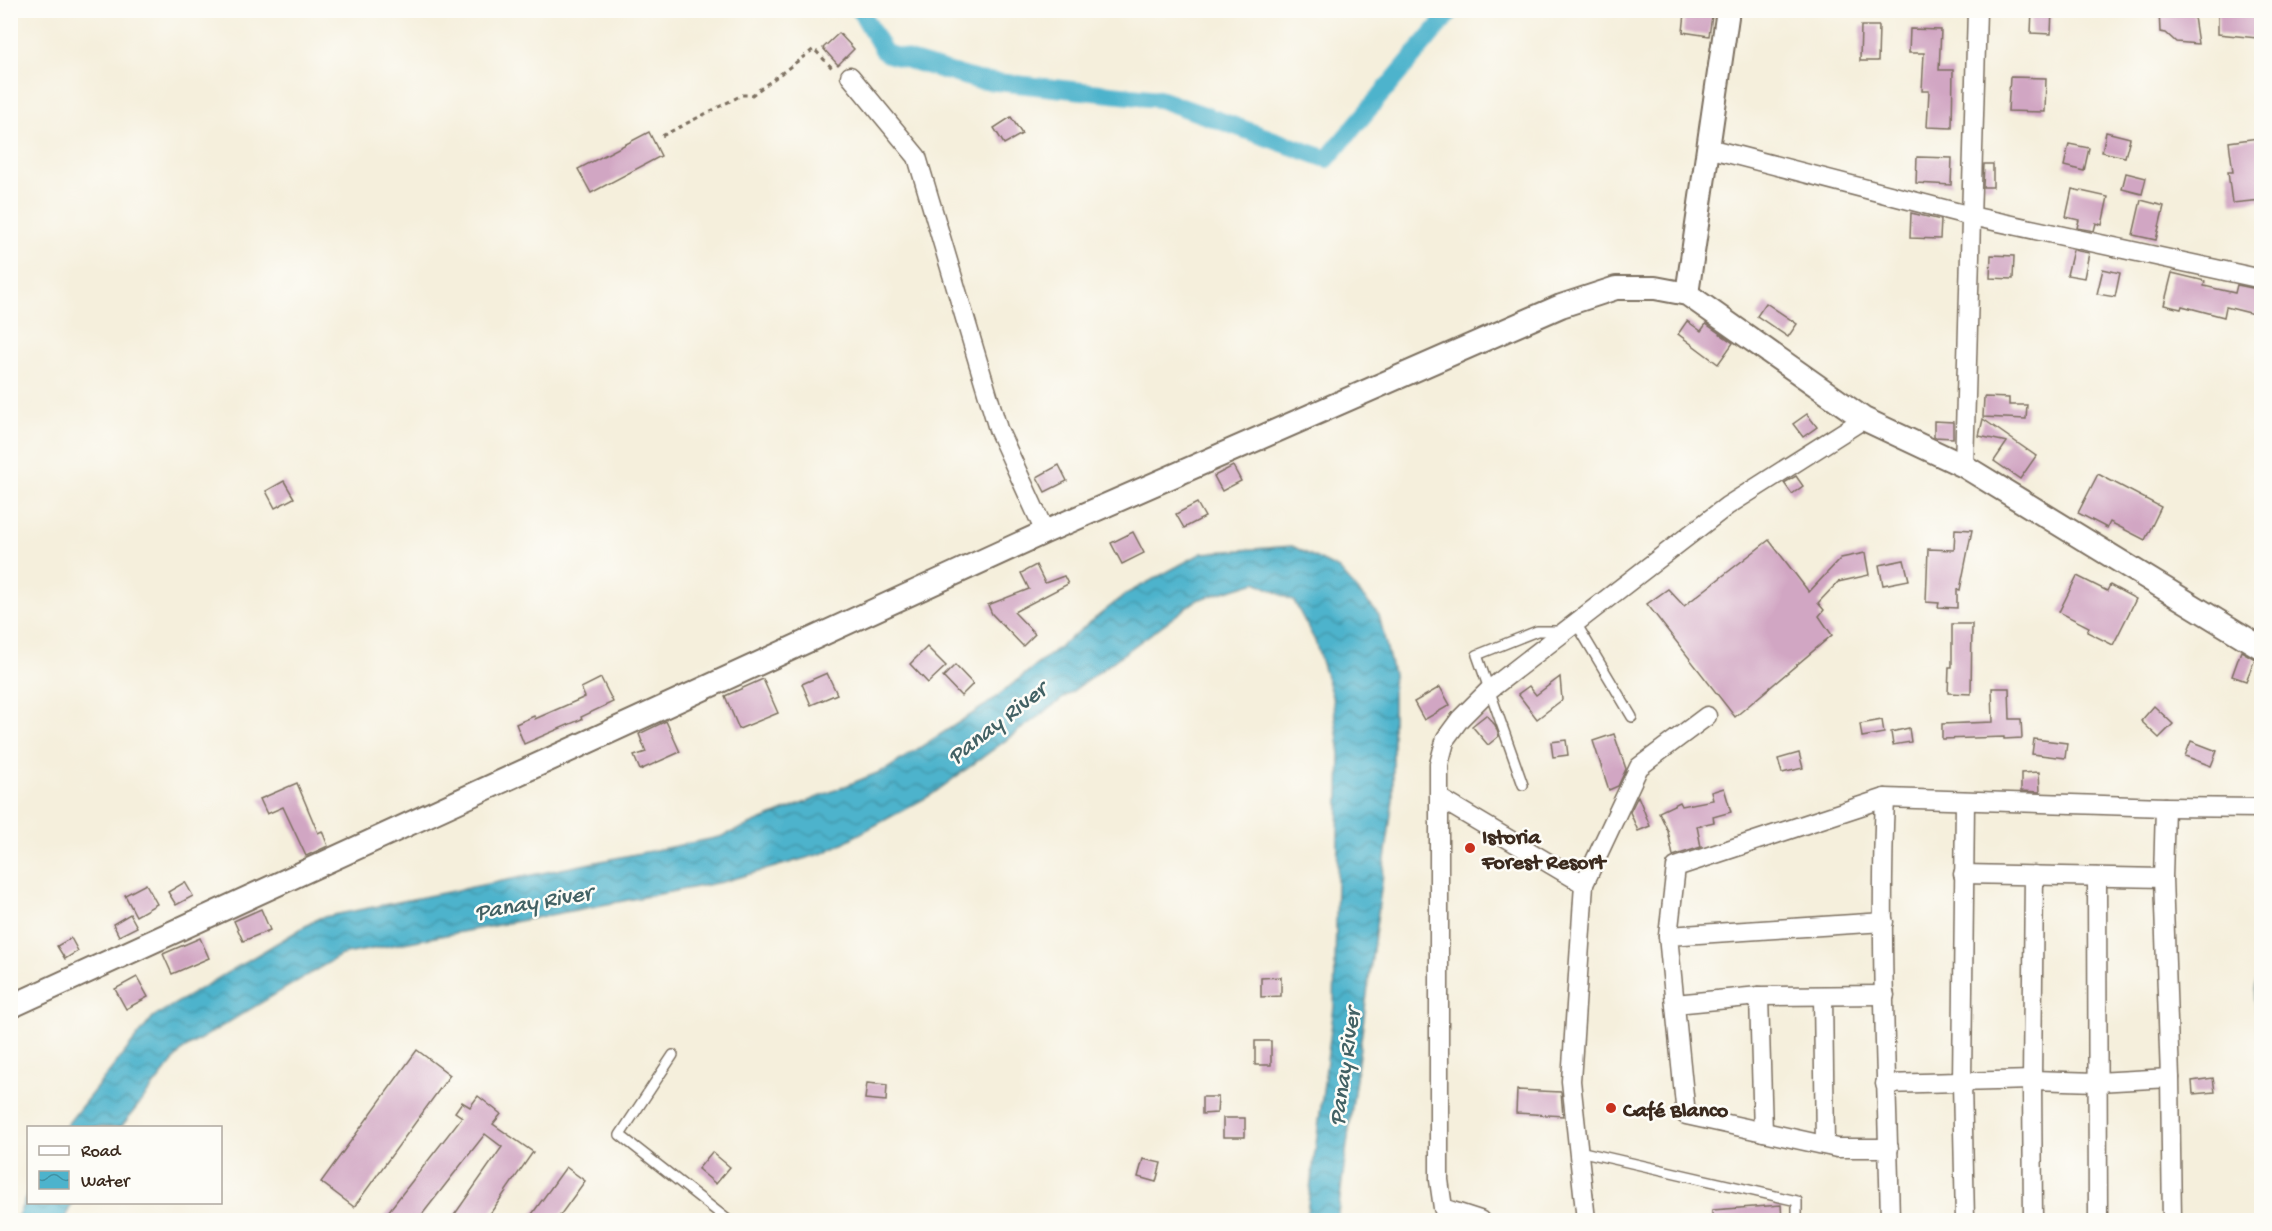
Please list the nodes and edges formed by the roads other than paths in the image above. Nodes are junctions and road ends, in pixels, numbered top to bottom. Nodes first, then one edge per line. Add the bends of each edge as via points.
1 (1728, 10) edge
2 (1977, 10) edge
3 (850, 76) road end
4 (1708, 148) junction
5 (1971, 216) junction
6 (2262, 279) edge
7 (1687, 294) junction
8 (1864, 419) junction
9 (1964, 466) junction
10 (1045, 532) junction
11 (1572, 627) junction
12 (2262, 648) edge
13 (1489, 690) junction
14 (1707, 716) dead end
15 (1632, 717) dead end
16 (1523, 785) dead end
17 (1885, 798) junction
18 (1441, 800) junction
19 (1965, 801) junction
20 (2165, 807) junction
21 (2262, 808) edge
22 (1963, 874) junction
23 (2034, 875) junction
24 (2097, 877) junction
25 (2163, 878) junction
26 (1584, 884) junction
27 (1884, 922) junction
28 (1668, 936) junction
29 (1885, 995) junction
30 (1759, 996) junction
31 (1823, 996) junction
32 (1675, 1004) junction
33 (10, 1006) edge
34 (673, 1055) dead end
35 (2170, 1078) junction
36 (2032, 1080) junction
37 (2097, 1082) junction
38 (1962, 1083) junction
39 (1885, 1084) junction
40 (1763, 1132) junction
41 (1825, 1145) junction
42 (1889, 1148) junction
43 (1579, 1151) junction
44 (729, 1221) edge
45 (1480, 1221) edge
46 (1586, 1221) edge
47 (1797, 1221) edge
48 (1890, 1221) edge
49 (1965, 1221) edge
50 (2033, 1221) edge
51 (2098, 1221) edge
52 (2172, 1221) edge

1 - 4 street
2 - 5 street
3 - 10 street via 917,158 998,429
4 - 5 street
4 - 7 street
5 - 6 street
5 - 9 street
7 - 8 street
7 - 10 street via 1655,288 1616,288 1561,306
8 - 9 street
8 - 11 street via 1727,506
9 - 12 street
10 - 33 street
11 - 13 street
11 - 13 lane via 1537,630 1477,655
11 - 15 lane
13 - 16 lane
13 - 18 street via 1446,738 1439,764
14 - 26 street via 1639,767
17 - 19 street
17 - 27 street
17 - 28 street via 1676,867
18 - 26 street
18 - 45 street via 1439,1180 1443,1208
19 - 20 street
19 - 22 street
20 - 21 street
20 - 25 street
22 - 23 street
22 - 38 street
23 - 24 street
23 - 36 street
24 - 25 street
24 - 37 street
25 - 35 street
26 - 43 street via 1572,1081
27 - 28 street
27 - 29 street
28 - 32 street
29 - 31 street
29 - 39 street
30 - 31 street
30 - 32 street
30 - 40 street
31 - 41 street
32 - 40 street via 1686,1115
34 - 44 lane via 620,1136
35 - 37 street
35 - 52 street
36 - 37 street
36 - 38 street
36 - 50 street
37 - 51 street
38 - 39 street
38 - 49 street
39 - 42 street
40 - 41 street
41 - 42 street
42 - 48 street
43 - 46 street
43 - 47 lane via 1797,1201

